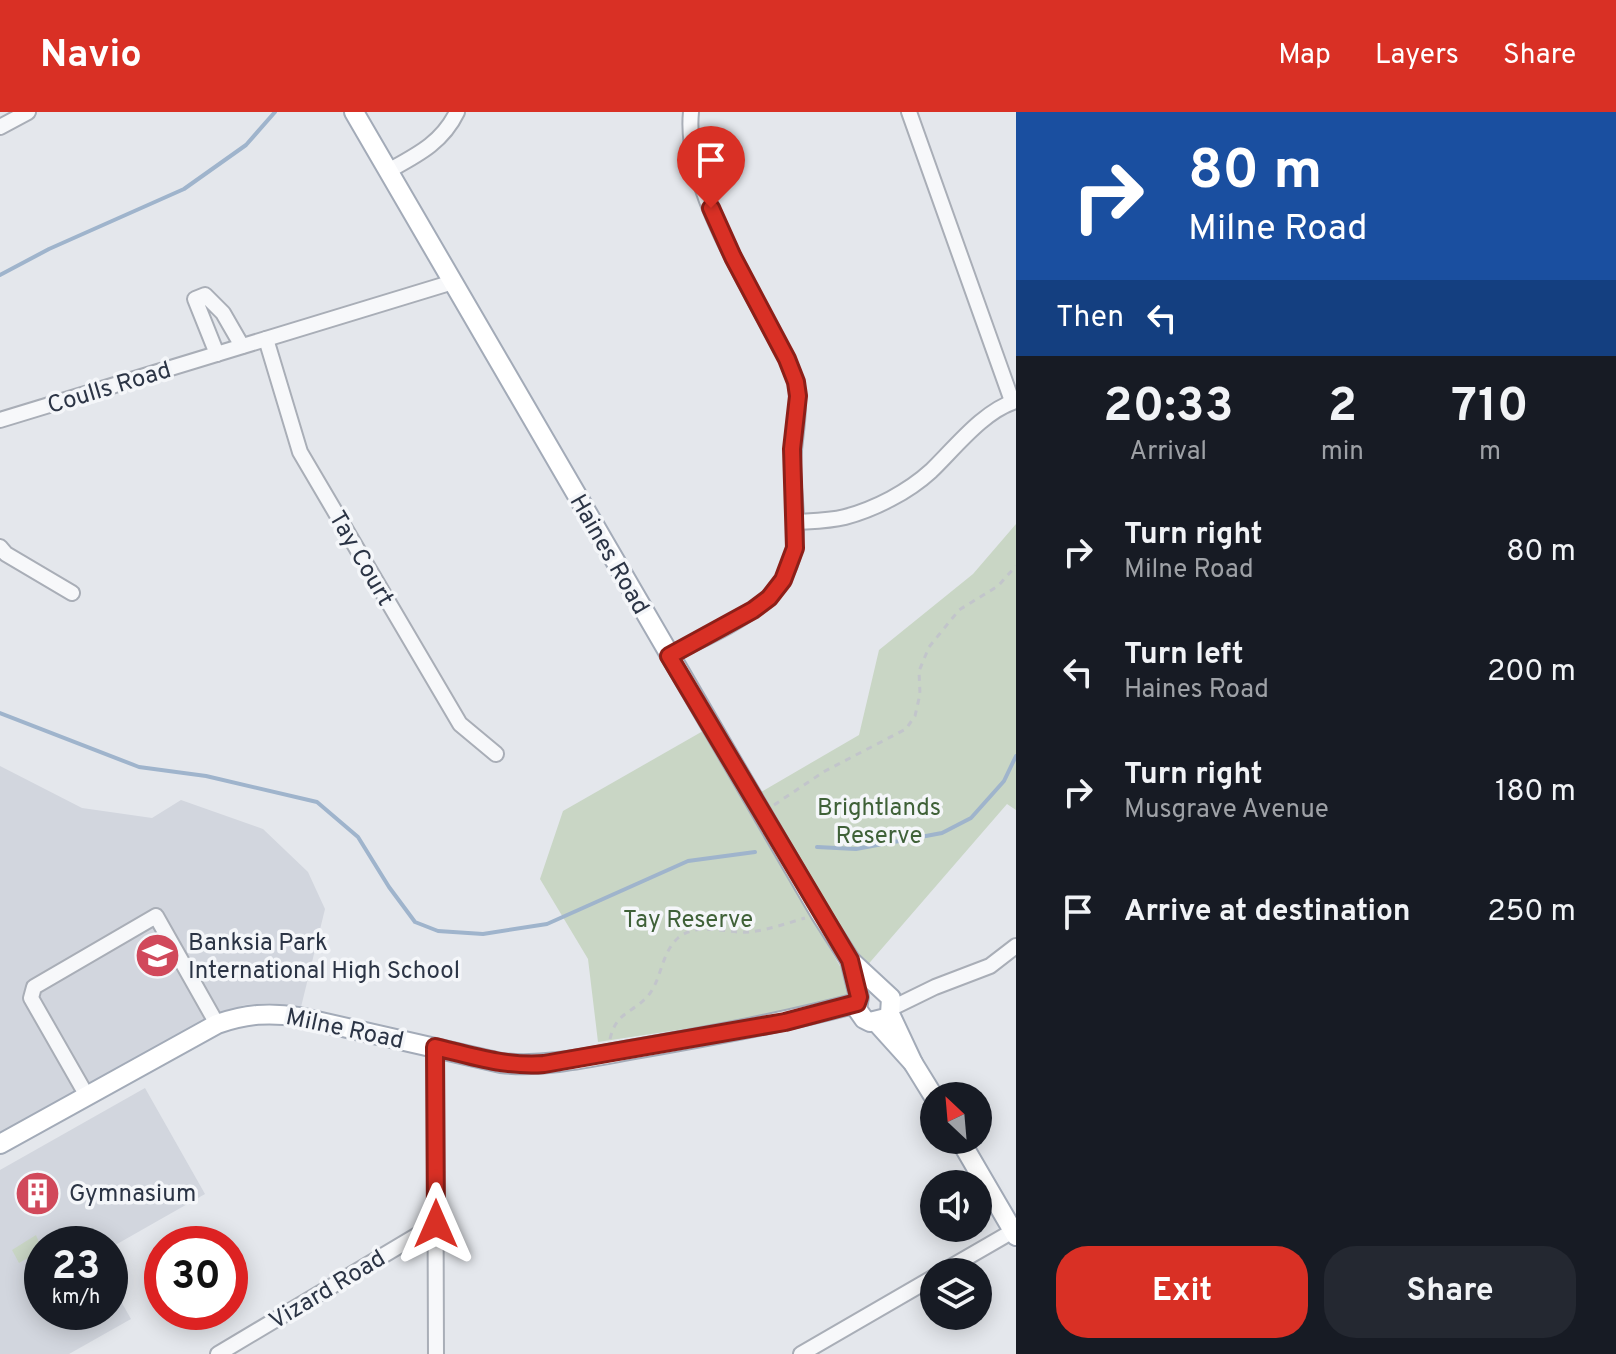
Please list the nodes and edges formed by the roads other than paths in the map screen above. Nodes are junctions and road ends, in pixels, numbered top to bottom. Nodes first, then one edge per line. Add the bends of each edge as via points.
1 (28, 112) edge
2 (354, 112) edge
3 (457, 112) edge
4 (691, 112) edge
5 (909, 112) edge
6 (0, 127) edge
7 (388, 171) junction
8 (453, 282) junction
9 (266, 339) junction
10 (242, 346) junction
11 (217, 354) junction
12 (1014, 401) edge
13 (0, 420) edge
14 (796, 522) junction
15 (0, 547) edge
16 (72, 593) dead end
17 (669, 656) junction
18 (496, 754) dead end
19 (1016, 946) edge
20 (876, 1005) junction
21 (217, 1024) junction
22 (435, 1047) junction
23 (925, 1082) edge
24 (87, 1096) junction
25 (0, 1144) edge
26 (968, 1154) edge
27 (436, 1224) junction
28 (1015, 1234) edge
29 (969, 1258) edge
30 (920, 1285) edge
31 (218, 1354) edge
32 (436, 1354) edge
33 (801, 1354) edge

1 - 6 street
2 - 7 main road, Haines Road
3 - 7 street via 429,149
4 - 14 street via 691,144 700,183 796,382
5 - 12 street
7 - 8 main road, Haines Road
8 - 9 street, Coulls Road
8 - 17 main road, Haines Road
9 - 10 street, Coulls Road
9 - 18 street, Tay Court via 300,452 460,724
10 - 11 street, Coulls Road
10 - 11 street via 205,295 195,299
11 - 13 street, Coulls Road
12 - 14 street via 965,435 929,473 886,501 844,517
14 - 17 street via 791,563 769,598
15 - 16 street
17 - 20 main road, Haines Road
19 - 20 street via 990,966
20 - 22 main road, Milne Road via 521,1066
20 - 23 main road
21 - 22 main road, Milne Road via 269,1012
21 - 24 main road, Milne Road
21 - 24 street via 156,916 34,987 31,998
22 - 27 street
24 - 25 main road, Milne Road
26 - 28 main road
27 - 31 street, Vizard Road
27 - 32 street
28 - 29 street
30 - 33 street

